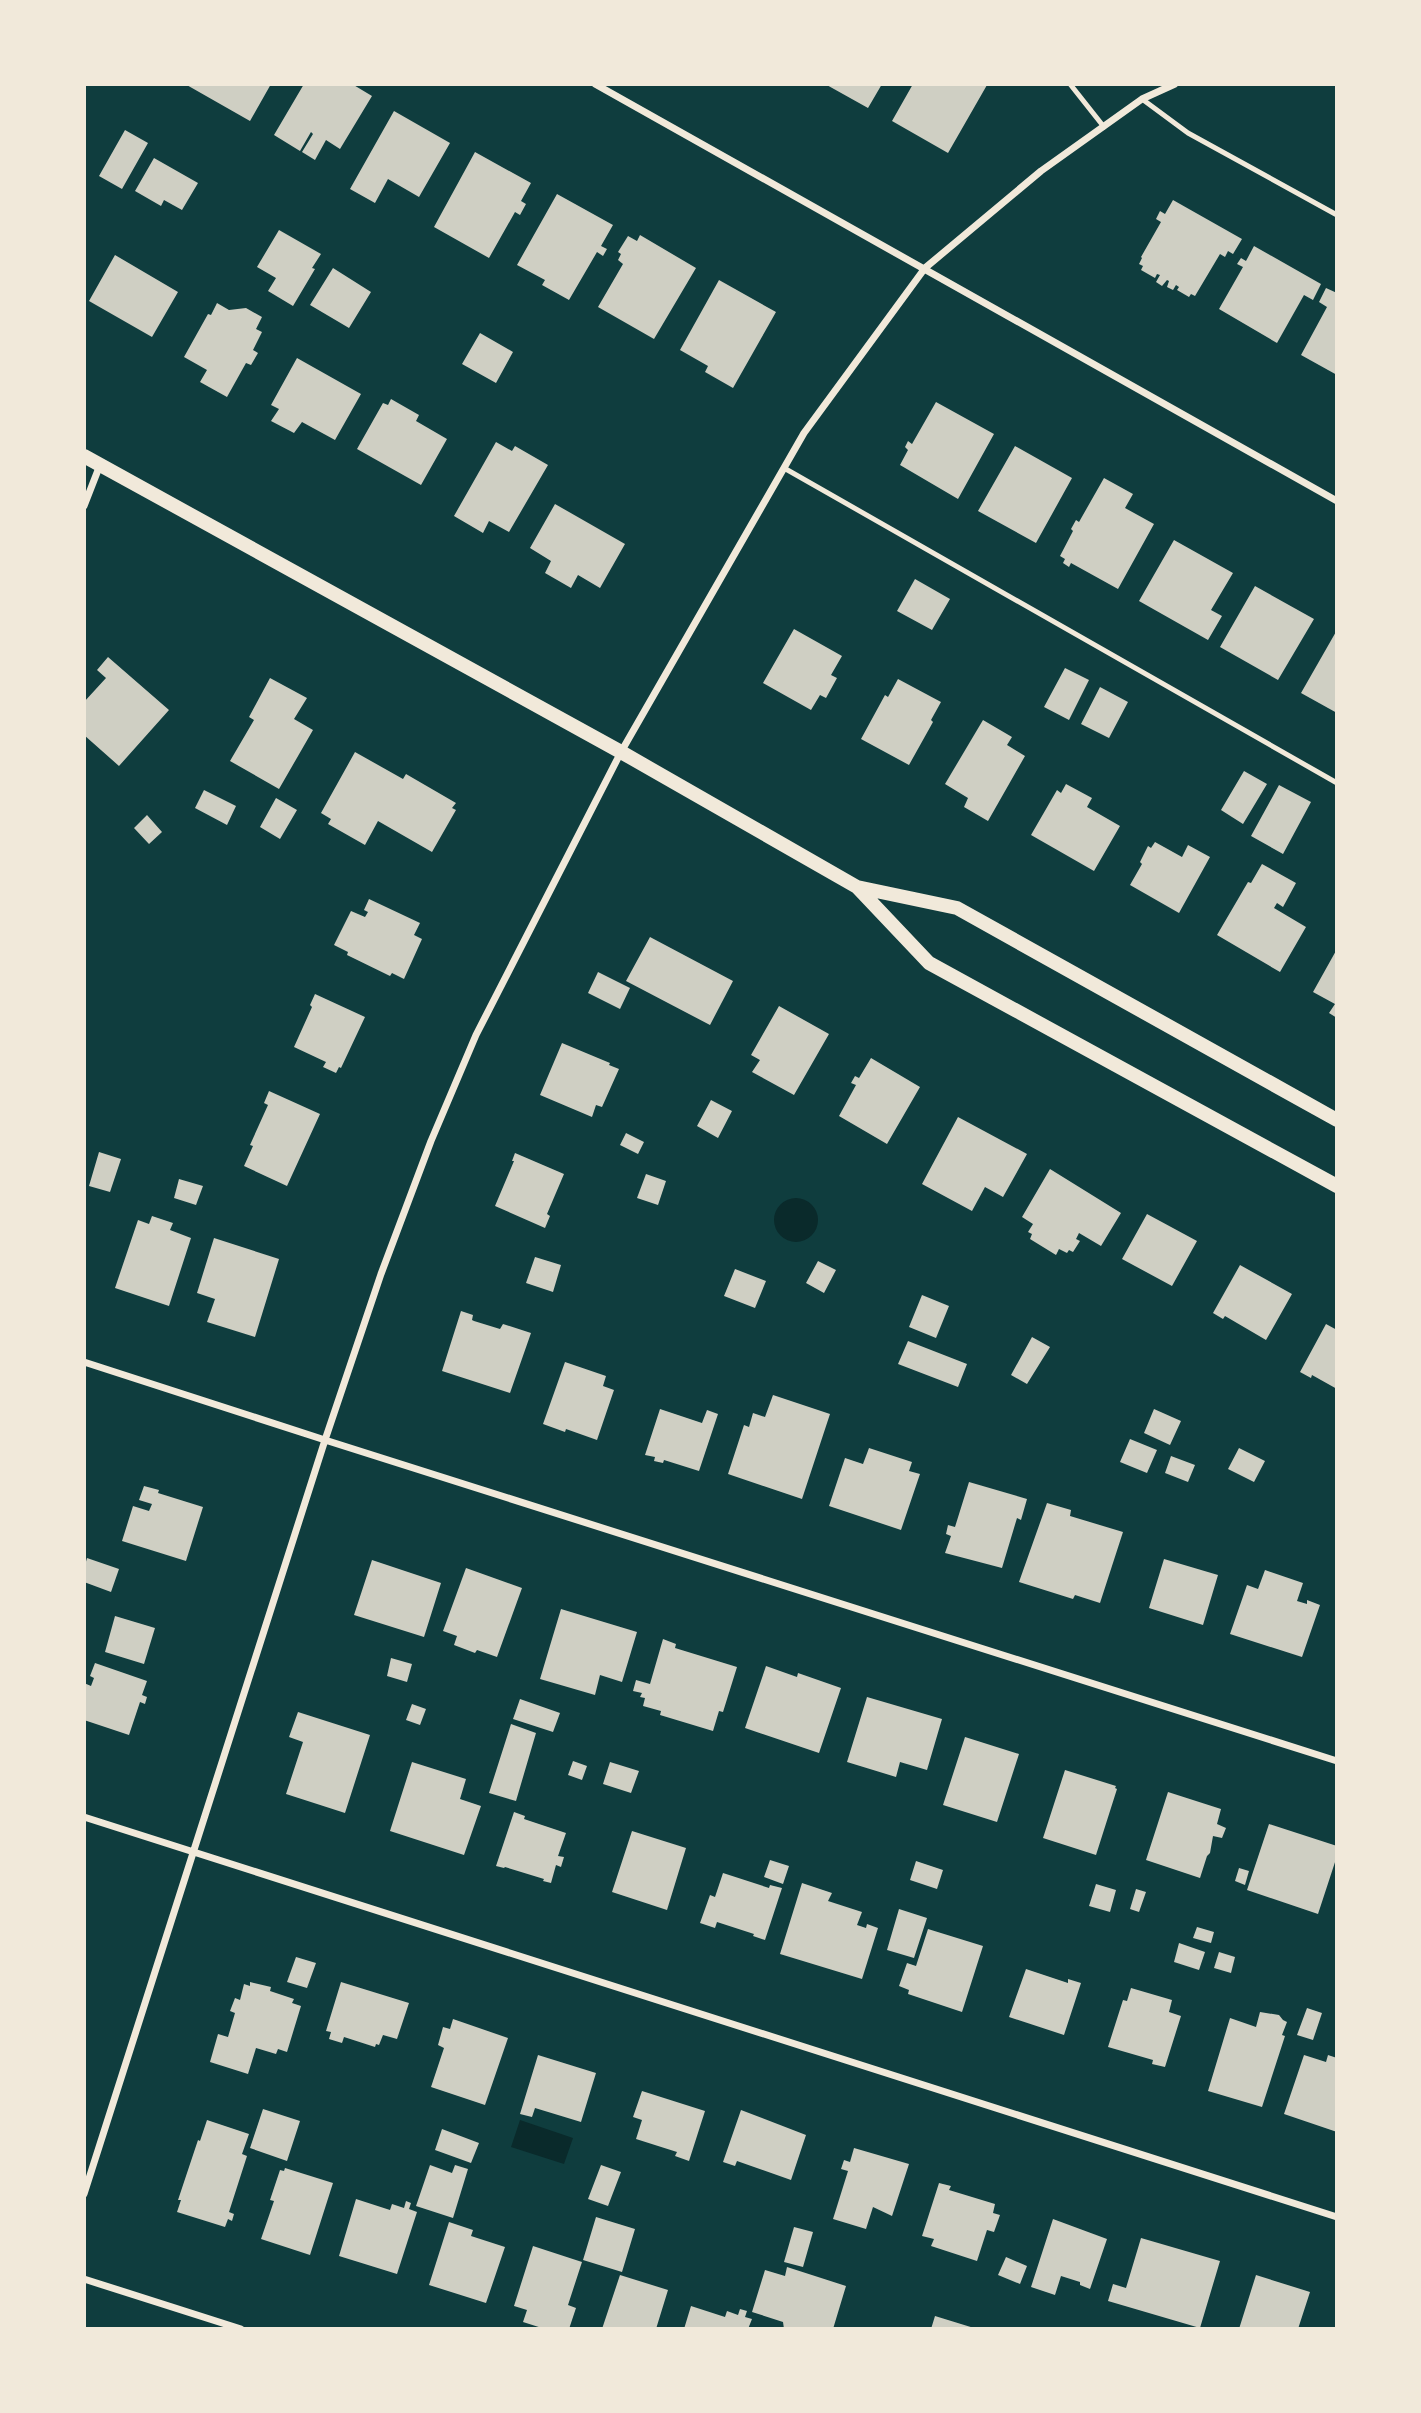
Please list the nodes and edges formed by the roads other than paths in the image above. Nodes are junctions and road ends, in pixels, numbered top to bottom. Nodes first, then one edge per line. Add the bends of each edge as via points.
1 (595, 84) edge
2 (1070, 84) edge
3 (1175, 84) edge
4 (1142, 99) junction
5 (1104, 127) junction
6 (1337, 215) edge
7 (925, 268) junction
8 (84, 456) edge
9 (100, 465) junction
10 (784, 468) junction
11 (1337, 501) edge
12 (84, 506) edge
13 (621, 751) junction
14 (1337, 783) edge
15 (857, 887) junction
16 (1337, 1120) edge
17 (1337, 1186) edge
18 (84, 1362) edge
19 (325, 1440) junction
20 (1337, 1761) edge
21 (84, 1817) edge
22 (193, 1852) junction
23 (84, 2194) edge
24 (1337, 2217) edge
25 (84, 2279) edge
26 (241, 2329) edge

1 - 7 street
2 - 5 lane
3 - 4 street
4 - 5 street
4 - 6 lane via 1188,133
5 - 7 street via 1041,171
7 - 10 street via 804,433
7 - 11 street
8 - 9 main road
9 - 12 street
9 - 13 main road
10 - 13 street
10 - 14 lane
13 - 15 main road
13 - 19 street via 477,1035 431,1141 380,1274
15 - 16 main road via 957,908
15 - 17 main road via 929,963
18 - 19 street
19 - 20 street
19 - 22 street
21 - 22 street
22 - 23 street
22 - 24 street
25 - 26 street

